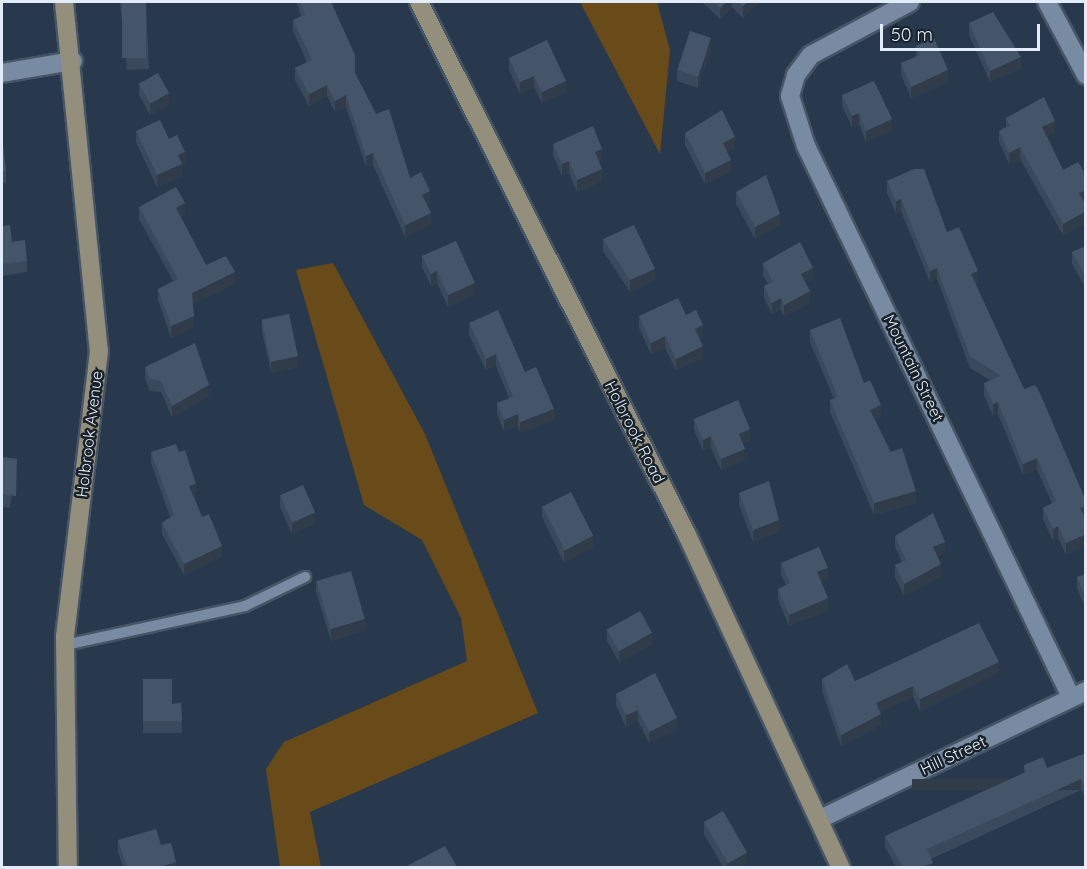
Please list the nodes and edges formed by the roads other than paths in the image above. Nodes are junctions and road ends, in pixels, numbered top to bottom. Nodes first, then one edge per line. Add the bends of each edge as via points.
1 (64, 2) edge
2 (419, 2) edge
3 (910, 2) edge
4 (1047, 2) edge
5 (73, 61) junction
6 (2, 74) edge
7 (1086, 75) edge
8 (305, 577) dead end
9 (65, 645) junction
10 (1078, 694) edge
11 (820, 819) junction
12 (68, 867) edge
13 (841, 867) edge

1 - 5 street, Holbrook Avenue
2 - 11 street, Holbrook Road via 687,535
3 - 10 street, Mountain Street via 824,45 795,75 790,96 796,122
4 - 7 street
5 - 6 street
5 - 9 street, Holbrook Avenue via 99,351
8 - 9 lane via 245,606
9 - 12 street, Holbrook Avenue
10 - 11 street, Hill Street
11 - 13 street, Holbrook Road

